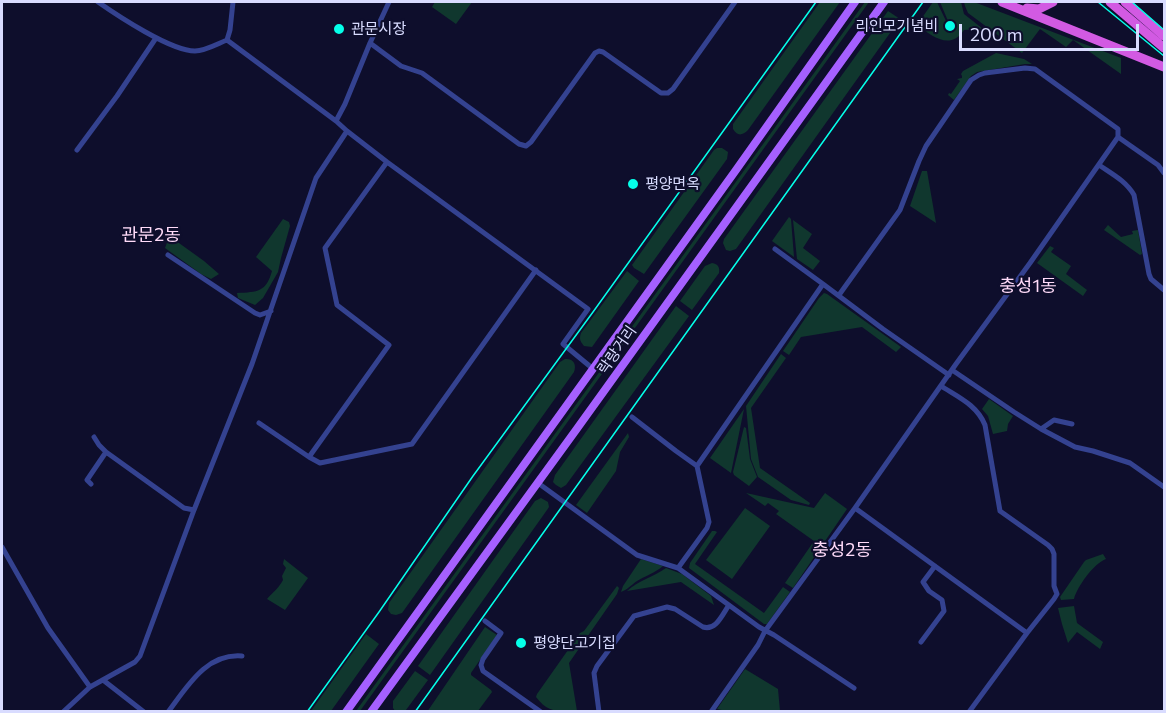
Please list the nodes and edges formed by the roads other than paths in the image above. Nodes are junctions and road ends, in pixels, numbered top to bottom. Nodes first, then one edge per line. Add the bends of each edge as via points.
1 (98, 2) edge
2 (233, 2) edge
3 (389, 2) edge
4 (735, 2) edge
5 (855, 2) edge
6 (884, 2) edge
7 (1002, 2) edge
8 (1053, 2) edge
9 (1110, 2) edge
10 (1125, 2) edge
11 (1015, 7) junction
12 (1164, 36) edge
13 (156, 38) junction
14 (227, 40) junction
15 (370, 44) junction
16 (1164, 48) edge
17 (1164, 67) edge
18 (336, 121) junction
19 (347, 131) junction
20 (1118, 137) junction
21 (77, 150) dead end
22 (387, 162) junction
23 (1099, 165) junction
24 (1164, 172) edge
25 (775, 249) dead end
26 (168, 255) dead end
27 (536, 270) junction
28 (823, 284) junction
29 (1164, 290) edge
30 (839, 296) junction
31 (271, 310) junction
32 (592, 368) junction
33 (950, 372) junction
34 (941, 386) junction
35 (632, 417) dead end
36 (259, 423) dead end
37 (1072, 424) dead end
38 (1041, 429) junction
39 (94, 437) dead end
40 (106, 452) junction
41 (309, 457) junction
42 (697, 466) junction
43 (538, 483) junction
44 (92, 484) dead end
45 (1164, 487) edge
46 (855, 508) junction
47 (194, 510) junction
48 (2, 547) edge
49 (935, 566) junction
50 (678, 568) junction
51 (729, 605) junction
52 (484, 621) dead end
53 (765, 631) junction
54 (1027, 633) junction
55 (921, 642) dead end
56 (242, 656) dead end
57 (103, 680) junction
58 (90, 687) junction
59 (854, 688) dead end
60 (63, 711) edge
61 (144, 711) edge
62 (168, 711) edge
63 (346, 711) edge
64 (372, 711) edge
65 (541, 711) edge
66 (599, 711) edge
67 (711, 711) edge
68 (969, 711) edge

1 - 13 street
2 - 14 street
3 - 15 street
4 - 15 street via 668,93 661,93 603,52 595,53 526,146 422,73 401,66
5 - 32 main road, 락랑거리
6 - 43 main road, 락랑거리
7 - 11 highway
8 - 11 highway via 1039,9
9 - 16 highway
10 - 12 highway
11 - 17 highway
13 - 14 street via 197,51
13 - 21 street
14 - 18 street
15 - 18 street
18 - 19 street
19 - 22 street
19 - 31 street via 316,178
20 - 23 street
20 - 24 street
20 - 30 street via 1118,129 1035,69 979,75 971,80 926,146 900,210
22 - 27 street
22 - 41 street via 325,248 337,305 389,345
23 - 29 street via 1130,187 1149,274
23 - 33 street
25 - 28 street
26 - 31 street via 255,313
27 - 32 street via 588,309 563,344
27 - 41 street via 412,444 320,463
28 - 30 street
28 - 42 street
30 - 33 street
31 - 47 street
32 - 63 main road, 락랑거리
33 - 34 street
33 - 38 street
34 - 46 street
34 - 54 street via 981,414 1000,511 1048,545 1054,554 1053,586 1057,594
35 - 42 street
36 - 41 street
37 - 38 street via 1054,420
38 - 45 street via 1075,447 1130,463
39 - 40 street
40 - 44 street via 87,480
40 - 47 street via 184,508
42 - 50 street via 709,522
43 - 50 street via 637,555
43 - 64 main road, 락랑거리
46 - 49 street
46 - 53 street
47 - 57 street via 140,656
48 - 58 street via 48,628
49 - 54 street
49 - 55 street via 923,582 942,600 944,611
50 - 51 street
51 - 53 street
51 - 66 street via 708,629 667,607 634,616 594,673
52 - 65 street via 501,633 483,659 483,670
53 - 59 street
53 - 67 street
54 - 68 street
56 - 62 street via 219,658 197,673
57 - 58 street
57 - 61 street
58 - 60 street

